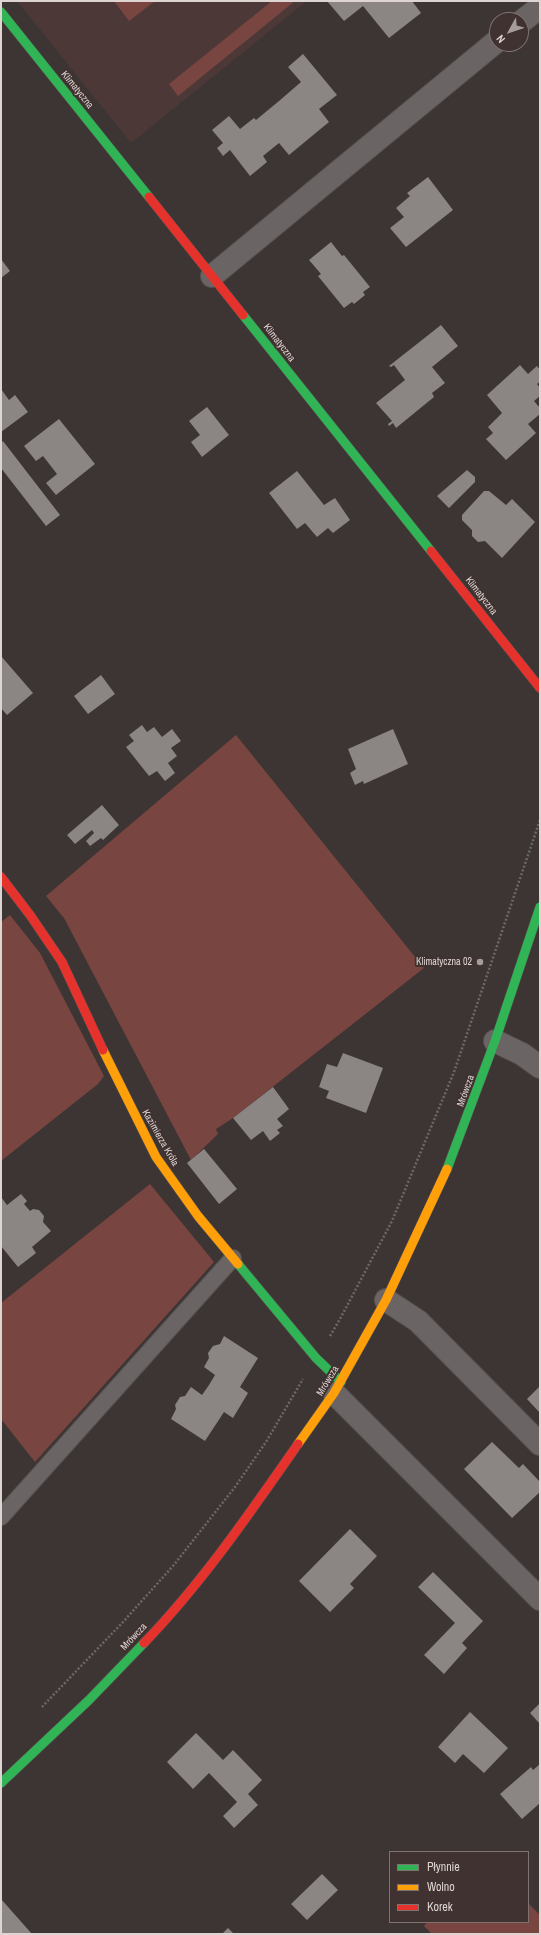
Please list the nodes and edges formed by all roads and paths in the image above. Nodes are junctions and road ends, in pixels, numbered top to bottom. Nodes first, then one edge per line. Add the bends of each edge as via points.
1 (540, 7) edge
2 (1, 12) edge
3 (529, 16) edge
4 (489, 48) edge
5 (212, 276) junction
6 (540, 688) edge
7 (1, 877) edge
8 (540, 907) edge
9 (495, 1041) junction
10 (540, 1067) edge
11 (233, 1258) junction
12 (386, 1300) junction
13 (338, 1388) junction
14 (540, 1444) edge
15 (1, 1517) edge
16 (540, 1599) edge
17 (1, 1783) edge

1 - 3 street
2 - 5 street, Klimatyczna
4 - 5 street
5 - 6 street, Klimatyczna
7 - 11 street, Kazimierza Króla via 62,962 115,1077 156,1157 198,1216
8 - 9 street, Mrówcza
9 - 10 street via 522,1054
9 - 12 street, Mrówcza via 450,1163
11 - 13 street, Kazimierza Króla
11 - 15 lane
12 - 13 street, Mrówcza
12 - 14 street via 418,1321
13 - 16 street
13 - 17 street, Mrówcza via 241,1527 165,1621 89,1700

